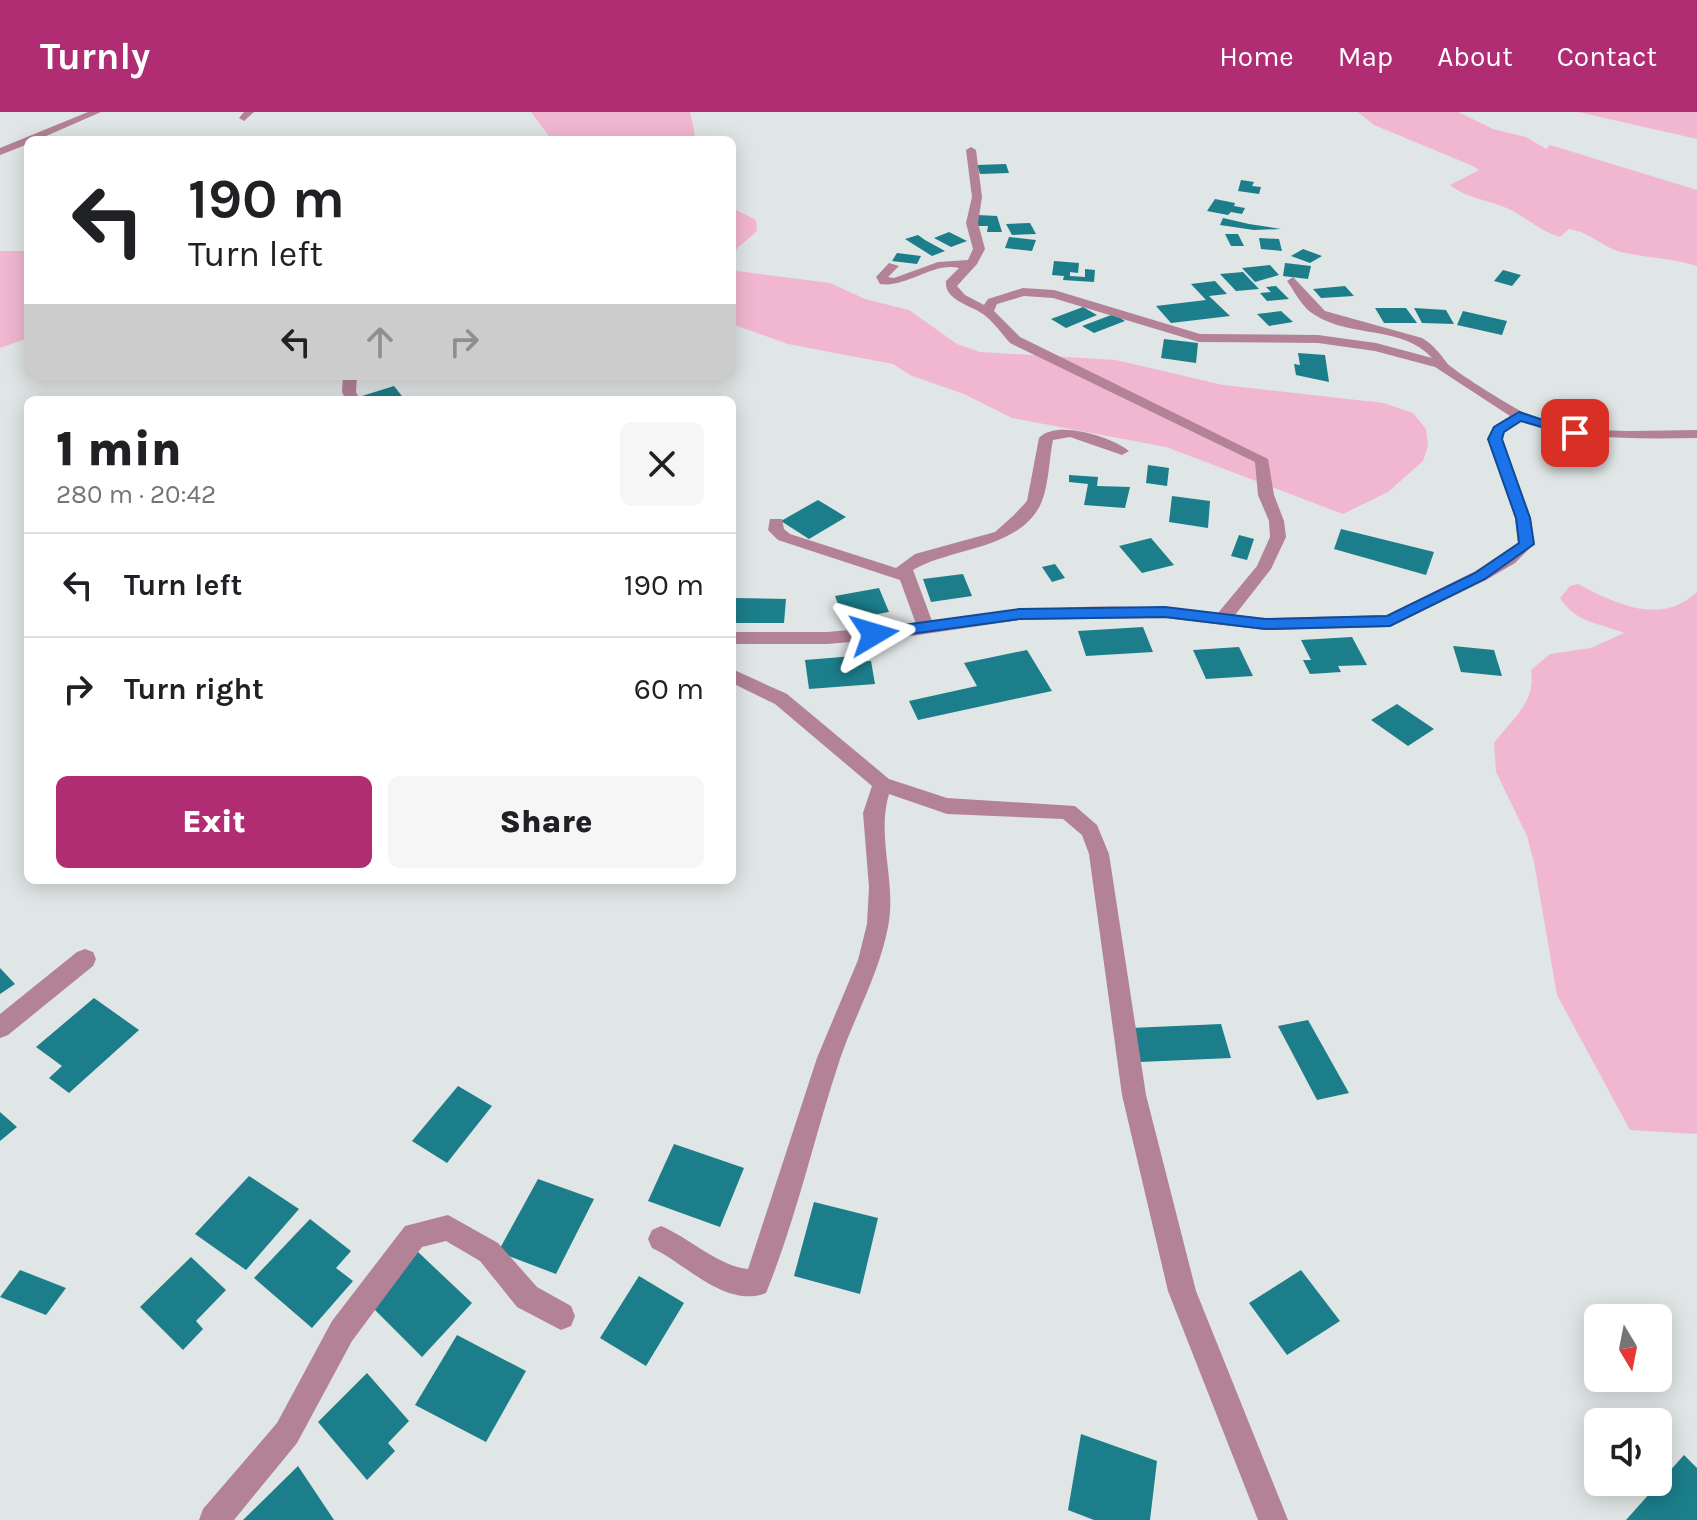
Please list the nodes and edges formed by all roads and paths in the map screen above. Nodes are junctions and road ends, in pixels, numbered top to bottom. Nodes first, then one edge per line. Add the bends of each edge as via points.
1 (78, 112) edge
2 (96, 112) edge
3 (38, 136) edge
4 (0, 142) edge
5 (24, 142) edge
6 (971, 150) dead end
7 (0, 152) edge
8 (893, 266) dead end
9 (968, 268) junction
10 (1293, 281) dead end
11 (988, 312) junction
12 (1440, 364) junction
13 (1519, 416) junction
14 (1697, 434) edge
15 (1122, 451) dead end
16 (776, 522) dead end
17 (904, 576) junction
18 (1222, 619) junction
19 (926, 628) junction
20 (736, 638) edge
21 (736, 677) edge
22 (882, 784) junction
23 (85, 959) dead end
24 (0, 1028) edge
25 (661, 1239) dead end
26 (561, 1316) dead end
27 (214, 1520) edge
28 (1273, 1520) edge

1 - 4 street
2 - 3 street
5 - 7 street
6 - 9 street via 977,197 972,223 979,244
8 - 9 street via 884,281 905,281 945,264
9 - 11 street via 951,287
10 - 12 street via 1321,314 1413,340 1441,358
11 - 12 street via 1002,296 1054,294 1199,338 1318,339
11 - 18 street via 1015,340 1261,459 1278,537 1259,575
12 - 13 street
13 - 14 street via 1575,433
13 - 18 street via 1498,430 1495,439 1523,518 1526,544 1509,559 1390,621 1280,624
15 - 17 street via 1071,433 1051,434 1034,502 1020,518 1001,535 909,563
16 - 17 street via 784,537
17 - 19 street
18 - 19 street via 1165,612 1019,614
19 - 20 street via 827,638
21 - 22 street via 781,699
22 - 25 street via 873,813 880,887 869,960 829,1058 756,1283 736,1284
22 - 28 street via 947,806 1068,811 1090,831 1099,854 1134,1095 1182,1291
23 - 24 street
26 - 27 street via 527,1297 489,1252 448,1228 414,1235 342,1331 287,1433

